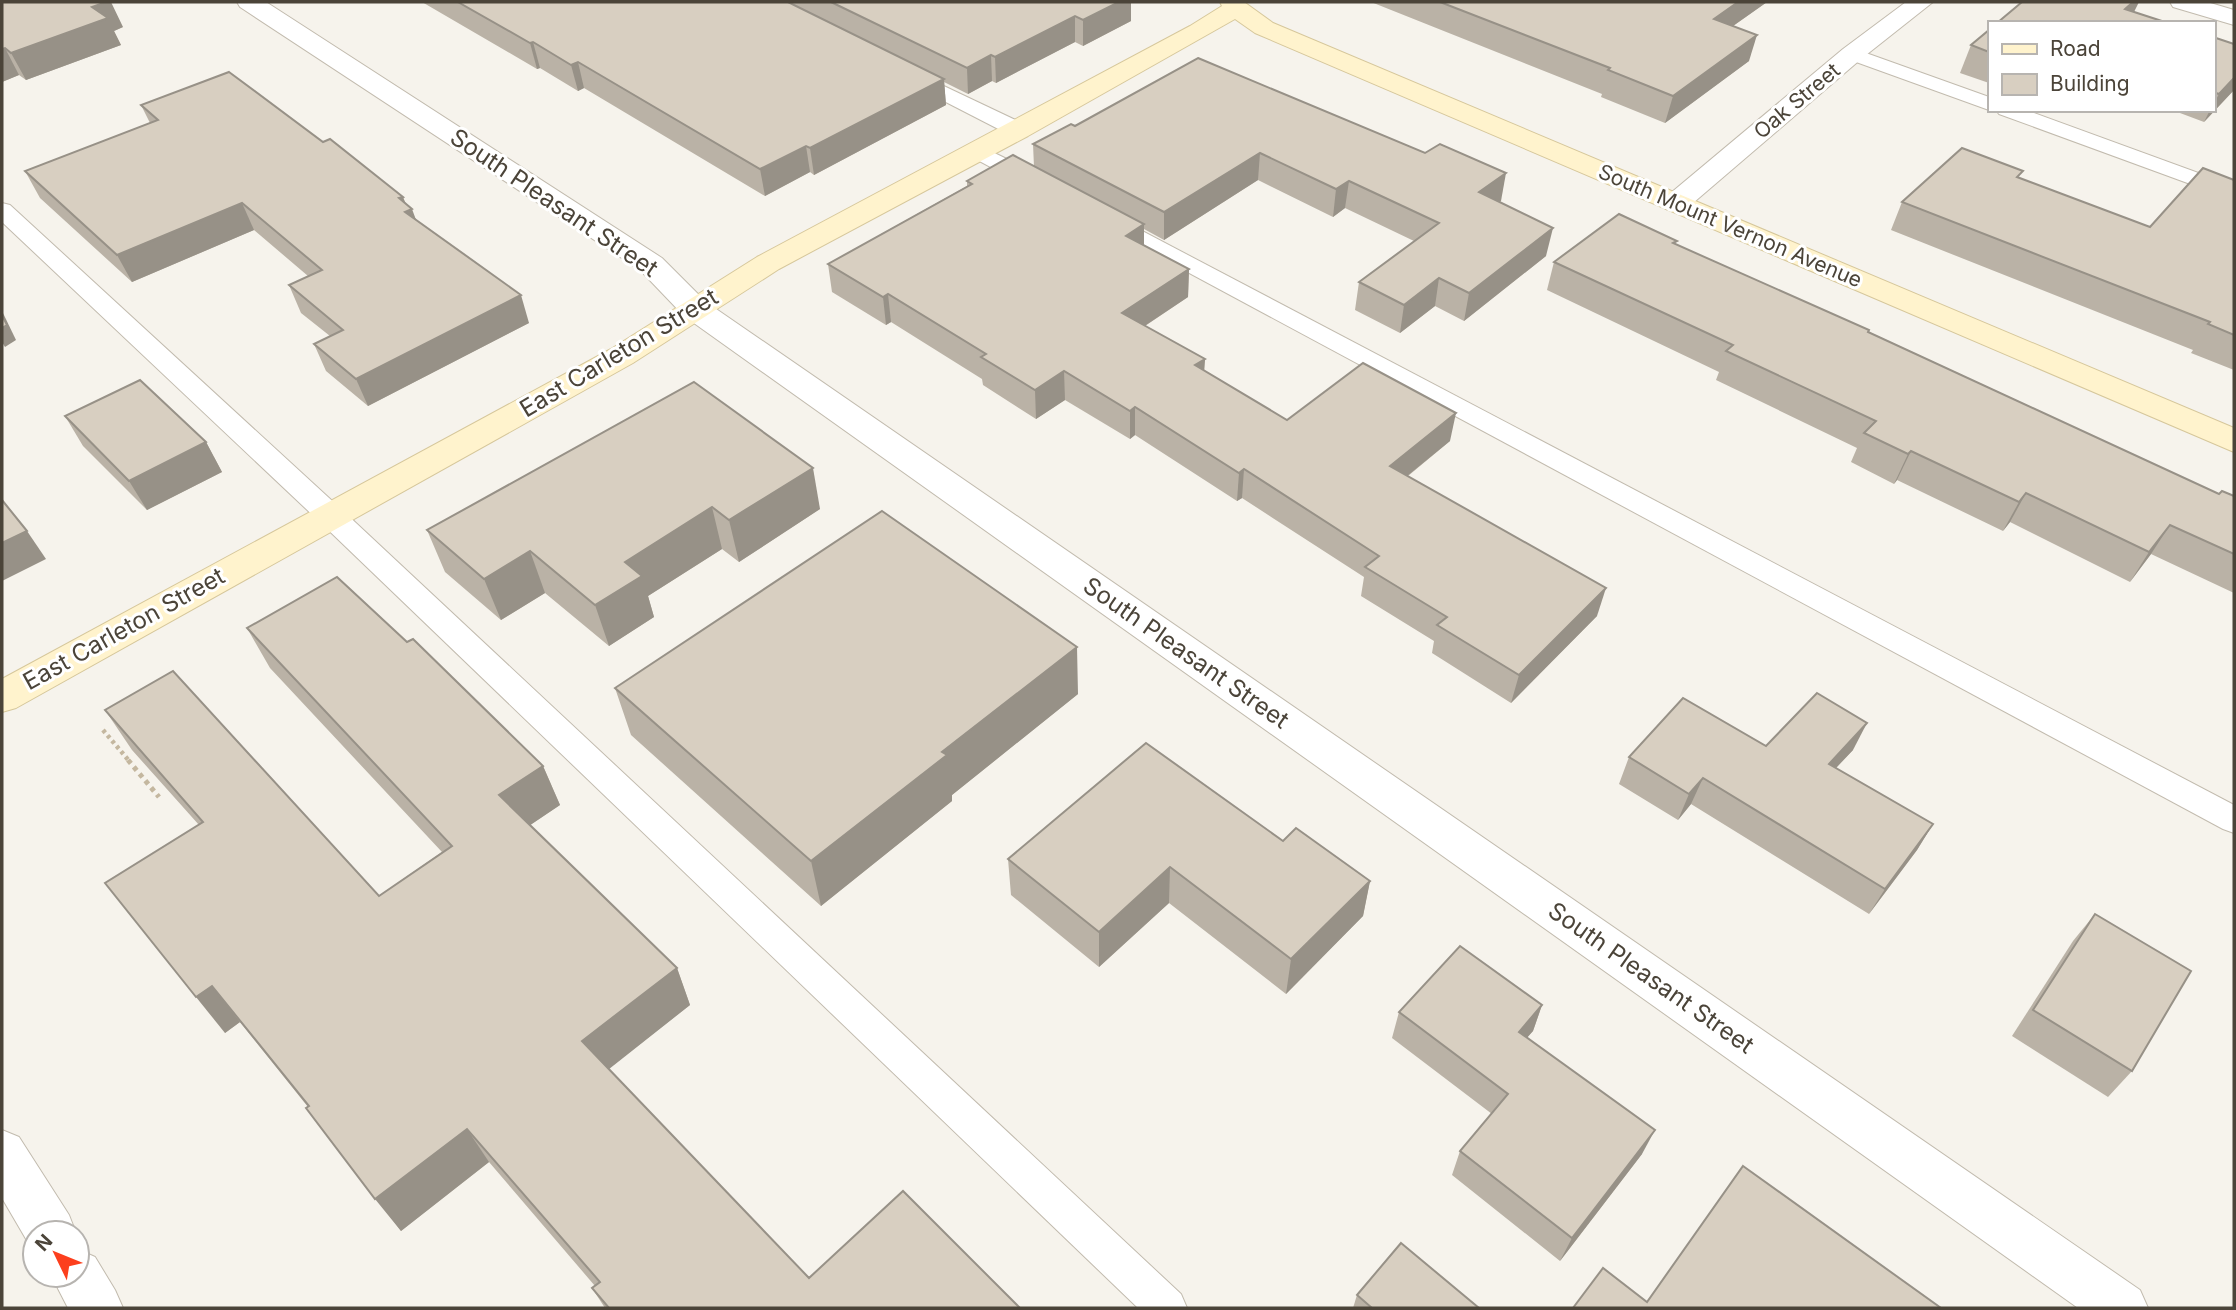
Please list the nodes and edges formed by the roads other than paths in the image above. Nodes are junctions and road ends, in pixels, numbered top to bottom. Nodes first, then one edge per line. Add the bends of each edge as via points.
1 (249, 2) edge
2 (1922, 2) edge
3 (2182, 2) edge
4 (1234, 5) edge
5 (2234, 18) edge
6 (1852, 54) junction
7 (897, 69) edge
8 (1988, 104) edge
9 (2012, 112) edge
10 (1018, 130) junction
11 (978, 151) junction
12 (2234, 193) edge
13 (1064, 197) edge
14 (1676, 203) junction
15 (2, 210) edge
16 (1089, 210) edge
17 (695, 309) junction
18 (2234, 440) edge
19 (331, 516) junction
20 (2, 697) edge
21 (2234, 820) edge
22 (2, 1153) edge
23 (42, 1219) edge
24 (85, 1289) edge
25 (97, 1308) edge
26 (1167, 1308) edge
27 (2122, 1308) edge

1 - 17 street, South Pleasant Street via 651,264
2 - 6 street, Oak Street
3 - 5 street
4 - 10 street, East Carleton Street via 1199,31
4 - 14 street, South Mount Vernon Avenue via 1264,28
6 - 8 lane
6 - 14 street, Oak Street
7 - 10 lane
9 - 12 lane
10 - 11 street, East Carleton Street
11 - 13 lane
11 - 17 street, East Carleton Street via 768,263
14 - 18 street, South Mount Vernon Avenue
15 - 19 lane
16 - 21 lane
17 - 19 street, East Carleton Street via 622,356
17 - 27 street, South Pleasant Street
19 - 20 street, East Carleton Street
19 - 26 lane
22 - 23 street
24 - 25 street

